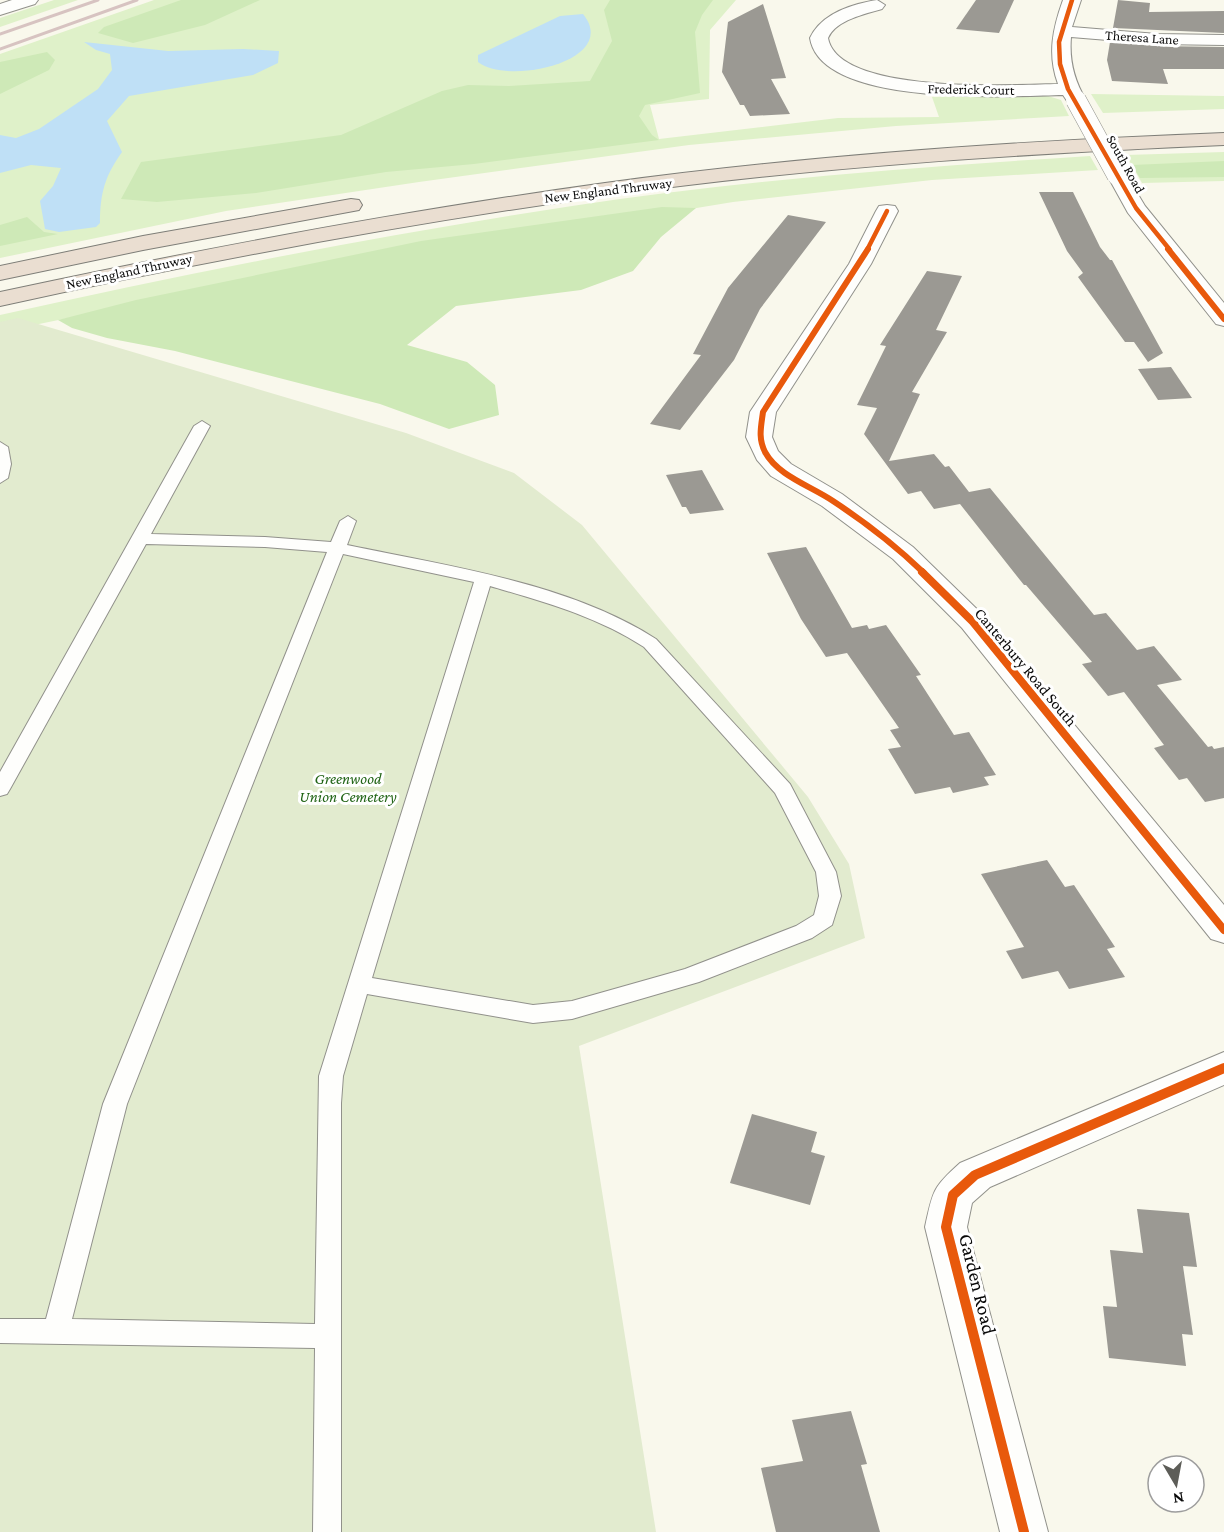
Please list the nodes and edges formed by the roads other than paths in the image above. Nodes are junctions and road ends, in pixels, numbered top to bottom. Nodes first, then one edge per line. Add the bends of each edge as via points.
1 (29, 0) edge
2 (1072, 0) edge
3 (876, 5) dead end
4 (1, 10) edge
5 (1061, 31) junction
6 (1224, 40) edge
7 (1072, 95) junction
8 (1224, 120) edge
9 (894, 138) dead end
10 (1224, 139) edge
11 (373, 202) dead end
12 (887, 211) dead end
13 (0, 273) edge
14 (0, 299) edge
15 (1224, 319) edge
16 (202, 426) dead end
17 (0, 447) edge
18 (0, 478) edge
19 (348, 521) dead end
20 (140, 539) junction
21 (339, 548) junction
22 (484, 579) junction
23 (0, 789) edge
24 (1224, 930) edge
25 (359, 984) junction
26 (1224, 1068) edge
27 (0, 1331) edge
28 (56, 1331) junction
29 (328, 1336) junction
30 (327, 1532) edge
31 (1024, 1532) edge

1 - 4 street
2 - 5 street, South Road
3 - 7 street, Frederick Court via 833,21 818,39 828,56 854,73 937,91
5 - 6 street, Theresa Lane
5 - 7 street, South Road via 1060,64
7 - 15 street, South Road, bridge via 1136,208
8 - 9 highway
10 - 14 highway, New England Thruway via 921,156 611,189 298,238
11 - 13 highway, New England Thruway via 225,227
12 - 24 street, Canterbury Road South via 860,264 763,412 759,437 766,454 781,470 832,500 903,552 973,622
16 - 20 lane
17 - 18 lane
19 - 21 lane
20 - 21 lane
20 - 23 lane
21 - 22 lane
21 - 28 lane via 115,1104
22 - 25 lane
22 - 25 lane via 609,619 650,643 783,789 826,872 830,896 824,919 804,932 691,976 572,1010 533,1014
25 - 29 lane via 331,1076
26 - 31 street, Garden Road via 975,1175 953,1195 946,1227
27 - 28 lane
28 - 29 lane
29 - 30 lane

